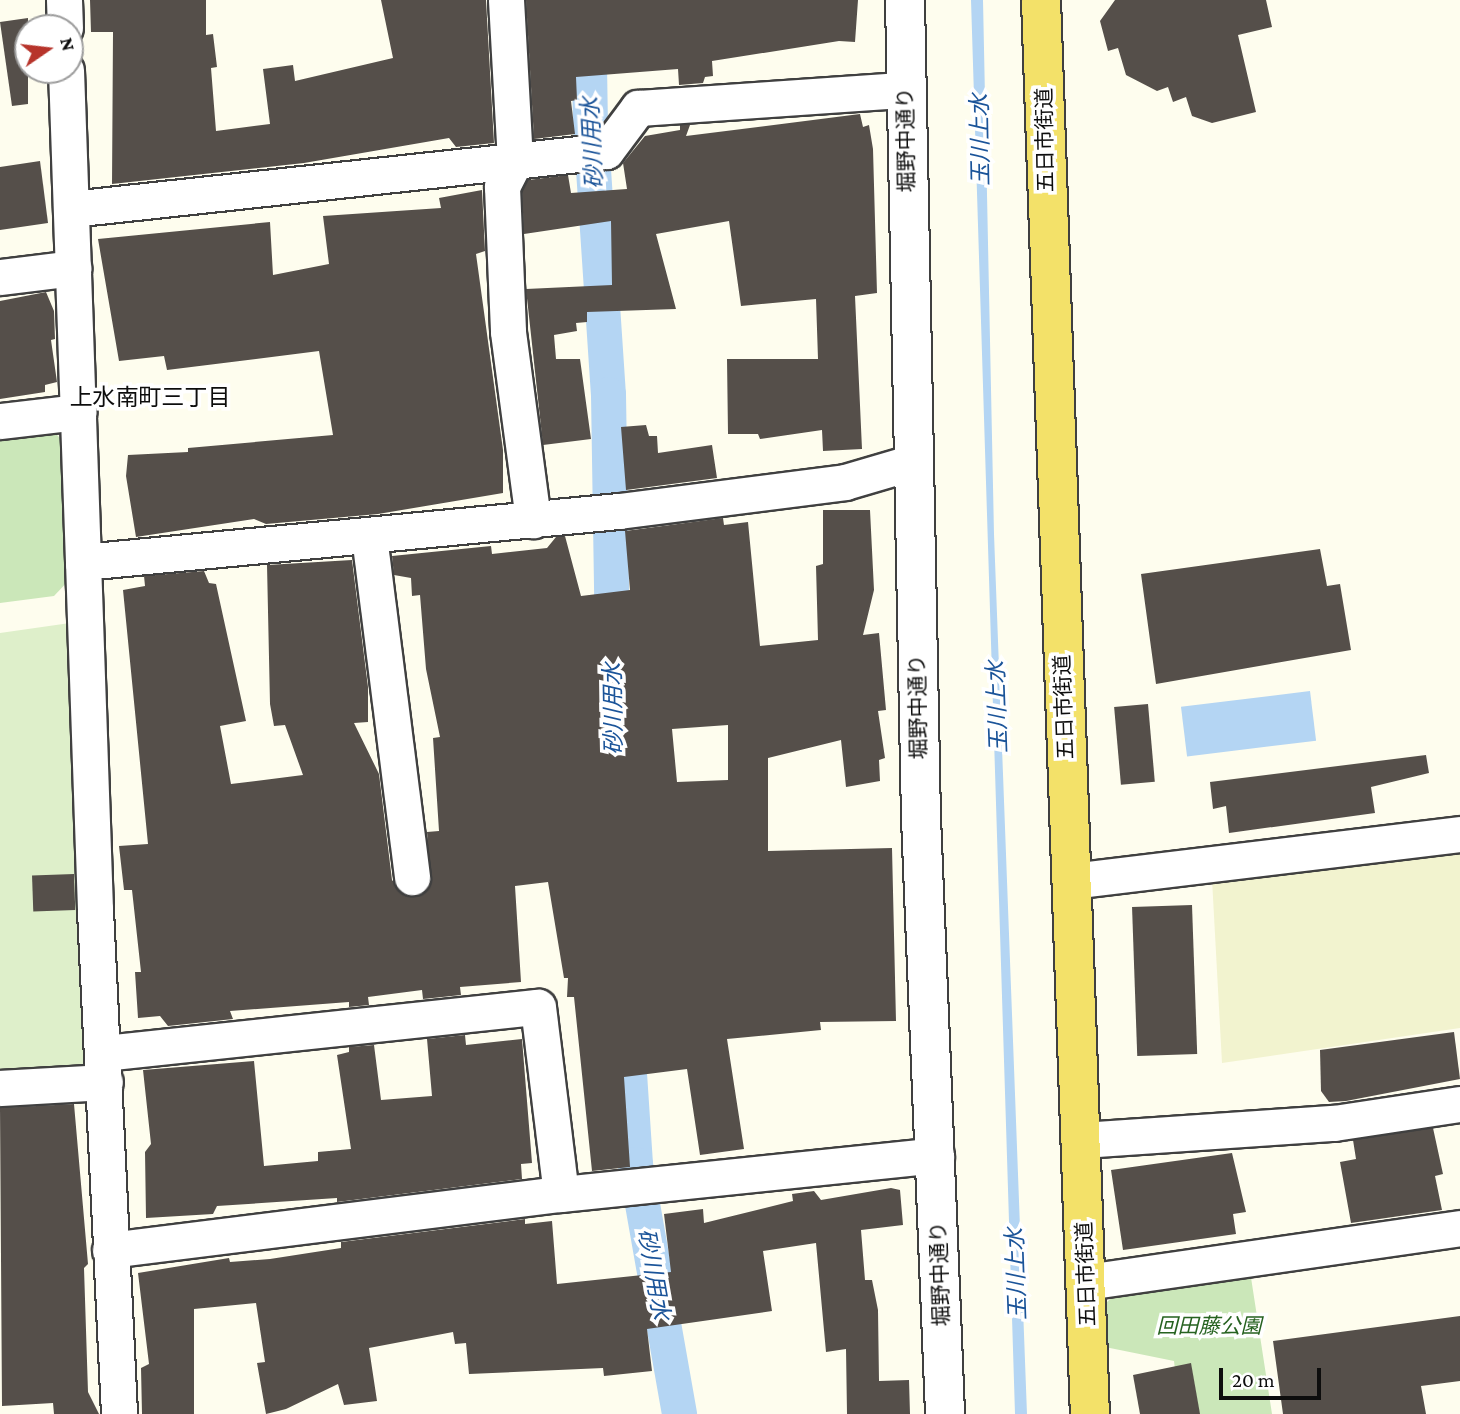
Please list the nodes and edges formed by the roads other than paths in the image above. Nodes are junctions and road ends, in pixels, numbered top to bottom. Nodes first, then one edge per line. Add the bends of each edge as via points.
1 (506, 0) edge
2 (905, 0) edge
3 (1041, 0) edge
4 (67, 84) edge
5 (905, 90) junction
6 (515, 162) junction
7 (71, 209) junction
8 (73, 268) junction
9 (0, 277) edge
10 (78, 412) junction
11 (0, 421) edge
12 (913, 462) junction
13 (533, 520) junction
14 (369, 536) junction
15 (83, 562) junction
16 (1460, 834) edge
17 (412, 877) dead end
18 (1071, 881) junction
19 (104, 1067) junction
20 (0, 1088) edge
21 (1460, 1104) edge
22 (1082, 1140) junction
23 (936, 1155) junction
24 (561, 1194) junction
25 (1460, 1228) edge
26 (110, 1250) junction
27 (1086, 1282) junction
28 (119, 1414) edge
29 (944, 1414) edge
30 (1090, 1414) edge

1 - 6 street
2 - 5 street, 堀野中通り
3 - 18 main road, 五日市街道
4 - 7 street
5 - 6 street via 638,108 591,154
5 - 12 street, 堀野中通り
6 - 7 street
6 - 13 street via 502,187 508,332
7 - 8 street
8 - 9 street
8 - 10 street
10 - 11 street
10 - 15 street
12 - 13 street via 845,482
12 - 23 street, 堀野中通り via 921,818
13 - 14 street
14 - 15 street
14 - 17 street
15 - 19 street
16 - 18 street
18 - 22 main road, 五日市街道
19 - 20 street
19 - 24 street via 538,1007
19 - 26 street
21 - 22 street via 1334,1123
22 - 27 main road, 五日市街道
23 - 24 street
23 - 29 street, 堀野中通り
24 - 26 street
25 - 27 street
26 - 28 street
27 - 30 main road, 五日市街道

